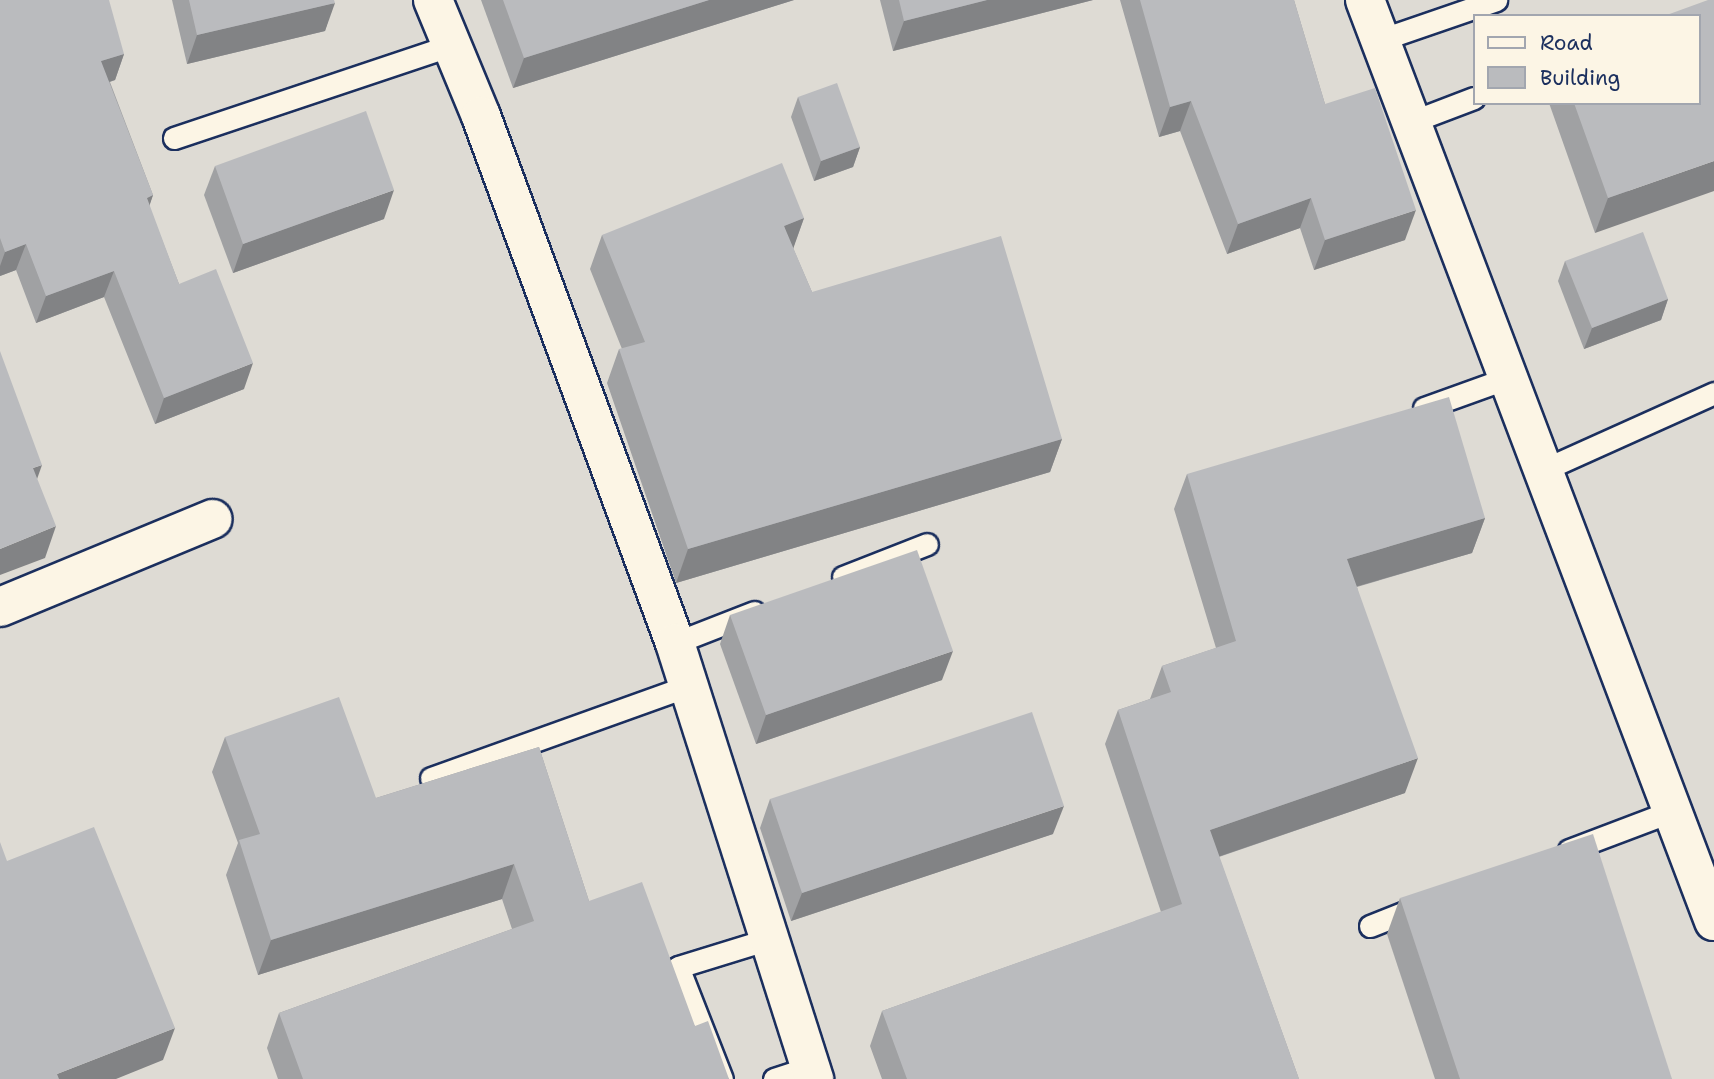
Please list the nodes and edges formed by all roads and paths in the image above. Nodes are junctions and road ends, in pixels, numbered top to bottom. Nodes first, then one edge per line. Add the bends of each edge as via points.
1 (433, 0) edge
2 (1365, 0) edge
3 (1496, 0) edge
4 (1380, 40) junction
5 (452, 45) junction
6 (1472, 99) edge
7 (1411, 122) junction
8 (174, 138) dead end
9 (1508, 378) junction
10 (1714, 393) edge
11 (1408, 413) edge
12 (1543, 470) junction
13 (212, 519) dead end
14 (927, 544) dead end
15 (826, 584) edge
16 (775, 604) edge
17 (0, 607) edge
18 (675, 643) junction
19 (688, 686) junction
20 (431, 778) edge
21 (1672, 811) junction
22 (1546, 859) edge
23 (1433, 902) edge
24 (1714, 921) edge
25 (1370, 926) dead end
26 (769, 939) junction
27 (812, 1073) edge
28 (722, 1079) edge
29 (774, 1079) edge

1 - 5 street
2 - 4 street
3 - 4 lane
4 - 7 street
5 - 8 lane
5 - 18 street
6 - 7 lane
7 - 9 street
9 - 11 lane
9 - 12 street
10 - 12 lane
12 - 21 street
13 - 17 street
14 - 15 lane
16 - 18 lane
18 - 19 street
19 - 20 lane
19 - 26 street
21 - 22 lane
21 - 24 street
23 - 25 lane
26 - 27 street
26 - 28 lane via 678,967
27 - 29 lane

